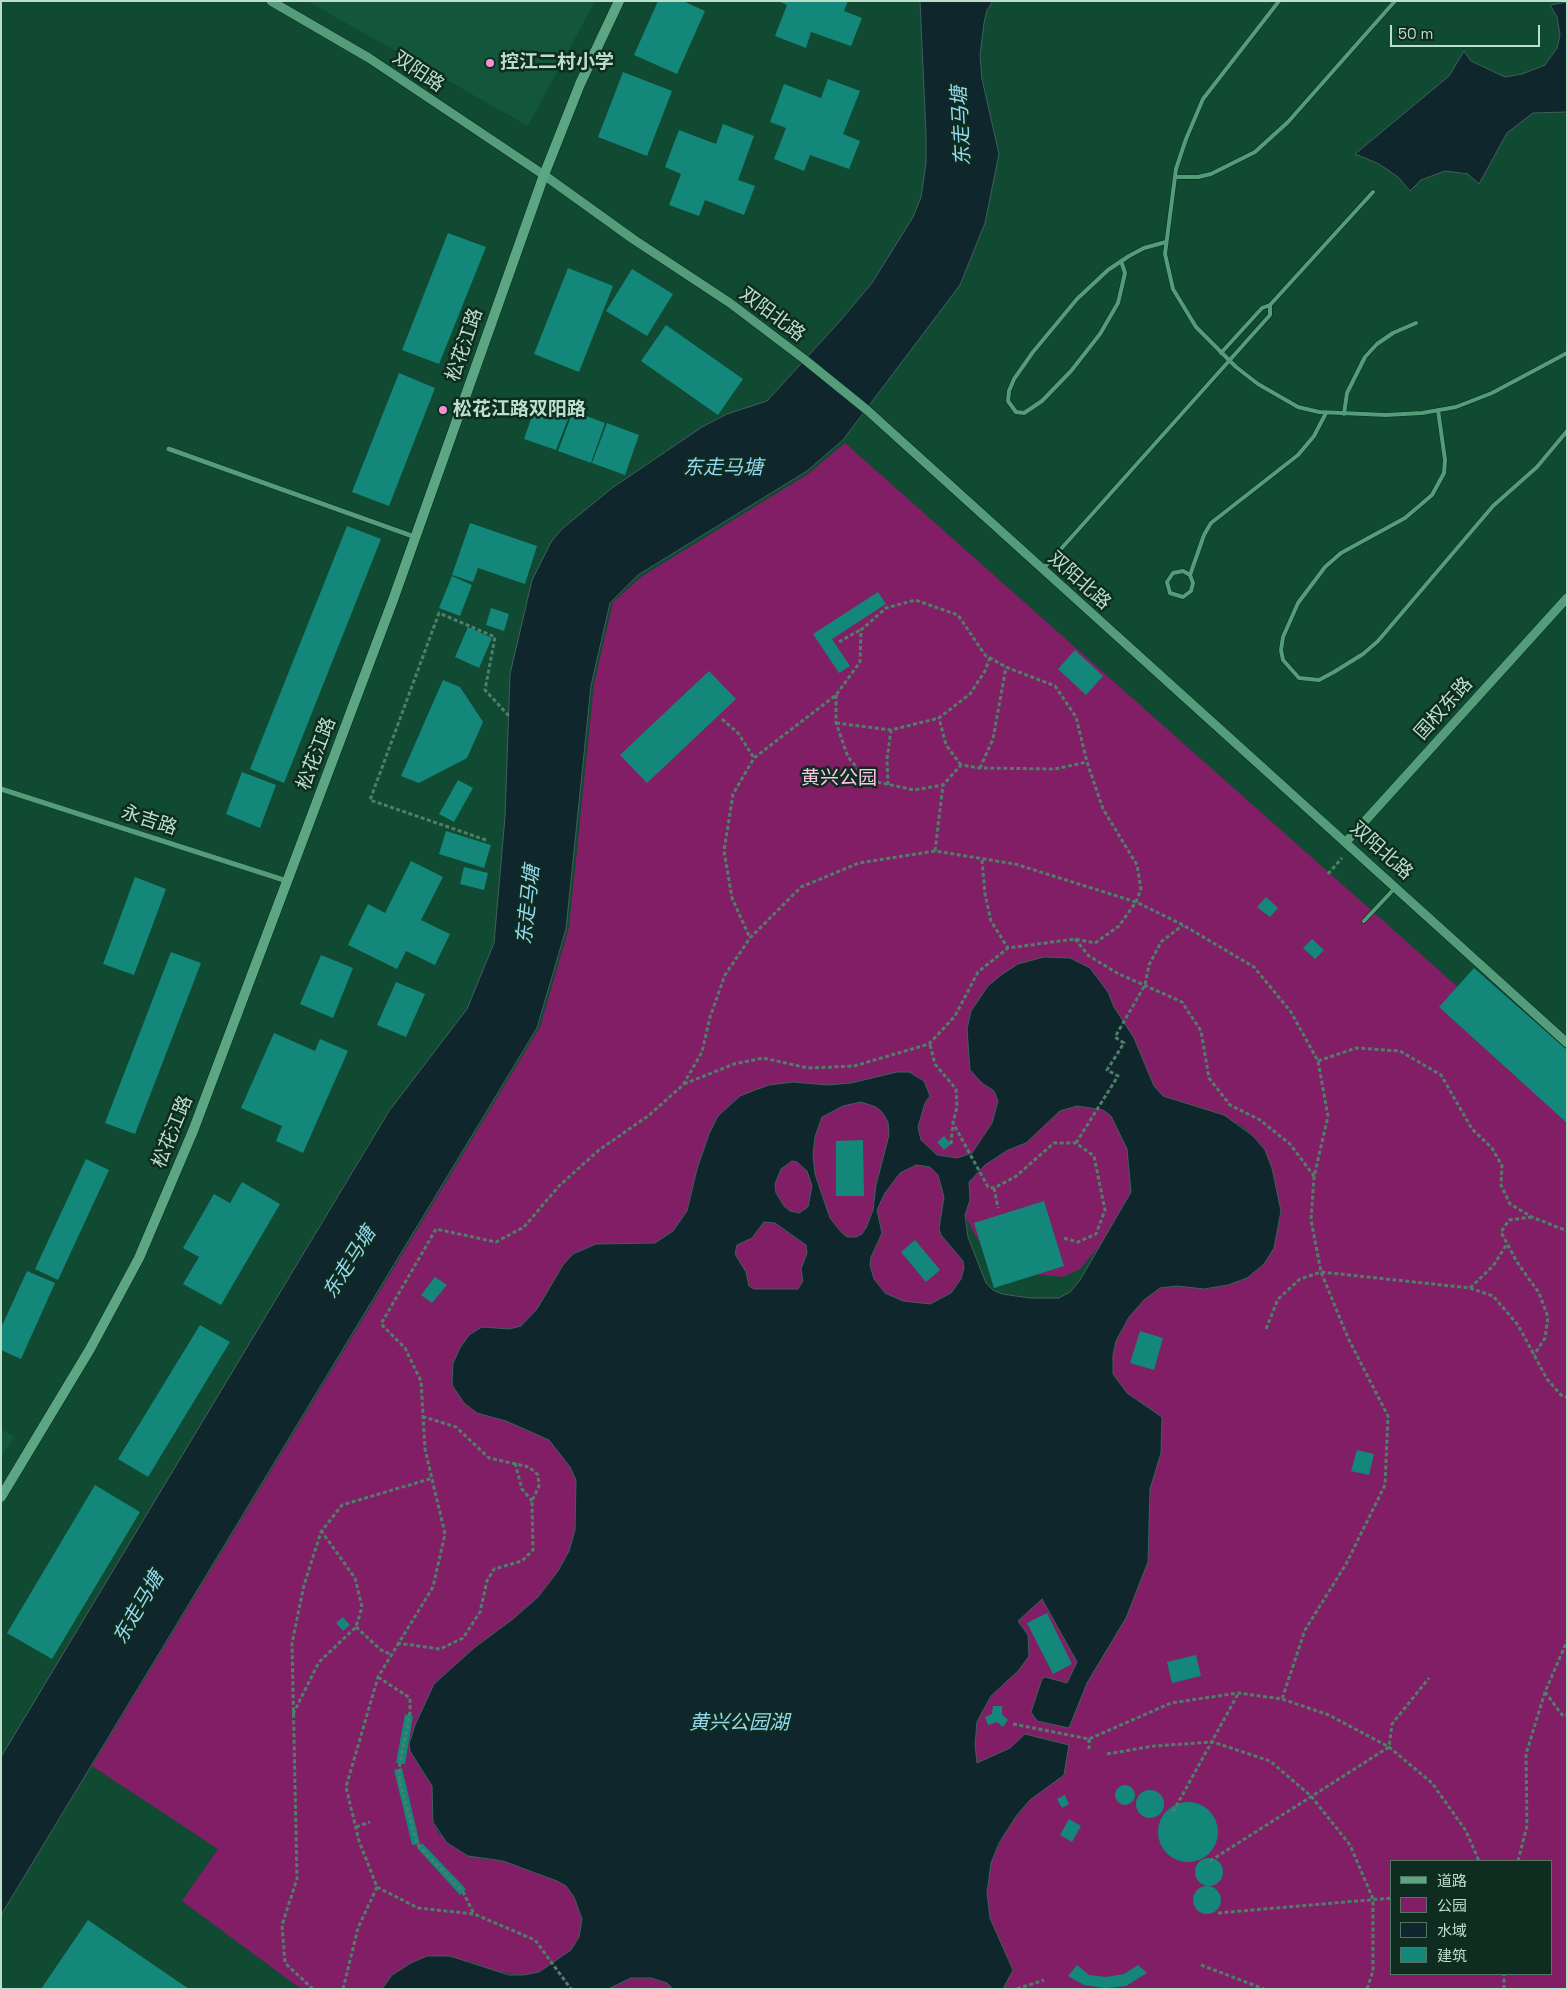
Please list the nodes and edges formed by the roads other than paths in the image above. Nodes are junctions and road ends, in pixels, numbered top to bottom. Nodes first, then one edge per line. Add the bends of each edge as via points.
1 (271, 1) edge
2 (619, 1) edge
3 (1279, 1) edge
4 (1396, 1) edge
5 (544, 175) junction
6 (1175, 177) junction
7 (1374, 192) dead end
8 (1166, 242) junction
9 (1121, 261) junction
10 (1270, 305) junction
11 (1416, 324) dead end
12 (1221, 352) junction
13 (1567, 353) edge
14 (1229, 361) junction
15 (1438, 410) junction
16 (1326, 413) junction
17 (1344, 414) junction
18 (1567, 431) edge
19 (169, 449) dead end
20 (416, 537) junction
21 (1042, 570) junction
22 (1190, 575) junction
23 (1567, 598) edge
24 (1, 790) edge
25 (1349, 844) junction
26 (287, 881) junction
27 (1396, 887) junction
28 (1364, 921) dead end
29 (1567, 1043) edge
30 (1, 1497) edge

1 - 5 street, 双阳路 via 369,58
2 - 5 main road, 松花江路 via 580,84
3 - 6 lane via 1203,99
4 - 6 lane via 1288,122 1255,152 1211,174
5 - 20 main road, 松花江路
5 - 21 street, 双阳北路 via 730,303 804,359 867,410
6 - 8 lane
7 - 10 lane
8 - 9 lane via 1144,248
8 - 12 lane via 1168,274 1173,289 1196,327
9 - 9 lane via 1077,299 1014,379 1008,401 1016,412 1024,413 1042,400 1071,371 1100,334 1118,302 1126,273
10 - 12 lane via 1262,308
10 - 14 lane via 1270,315
11 - 17 lane via 1393,333 1365,357 1346,393
12 - 14 lane
13 - 15 lane via 1492,394
14 - 16 lane via 1281,398 1298,407
14 - 21 lane
15 - 17 lane via 1386,415
15 - 18 lane via 1445,460 1444,473 1432,496 1405,518 1341,553 1298,603 1281,650 1283,660 1299,678 1319,680 1363,654 1378,641 1492,506 1537,467
16 - 17 lane
16 - 22 lane via 1314,436 1298,455 1211,523
19 - 20 street
20 - 26 main road, 松花江路
21 - 25 street, 双阳北路
22 - 22 lane via 1184,571 1173,573 1167,582 1170,593 1178,597 1188,595 1193,583
23 - 25 street, 国权东路
24 - 26 street, 永吉路
25 - 27 street, 双阳北路
26 - 30 main road, 松花江路 via 194,1131 139,1258 90,1349
27 - 28 lane
27 - 29 street, 双阳北路

